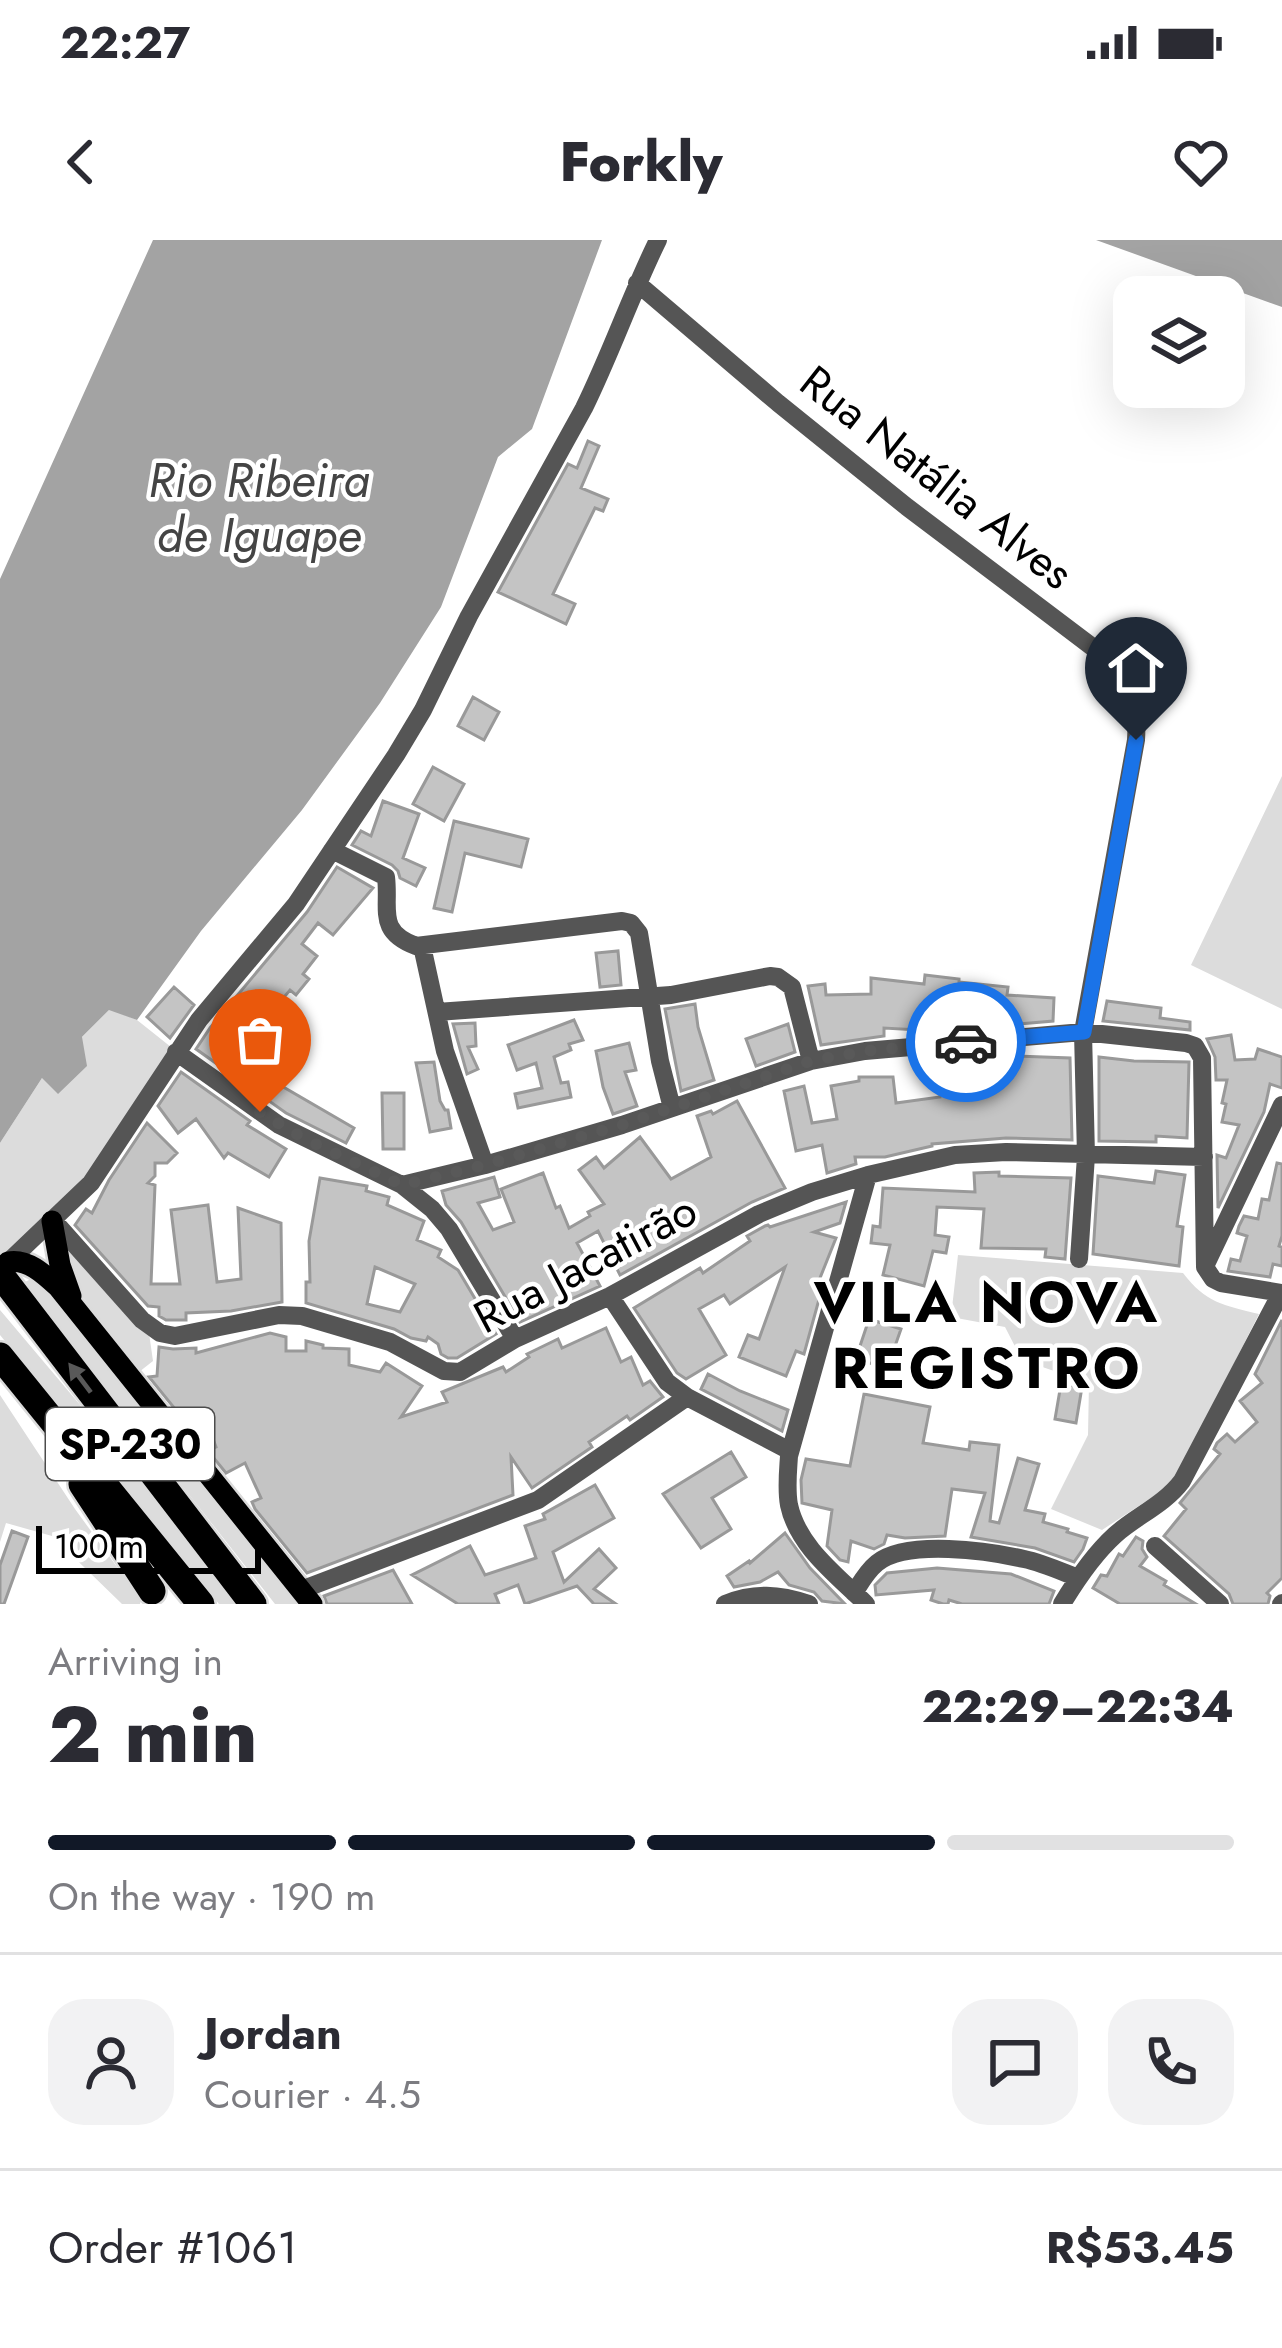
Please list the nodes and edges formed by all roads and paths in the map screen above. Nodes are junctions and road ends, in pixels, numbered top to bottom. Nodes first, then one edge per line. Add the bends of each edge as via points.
1 (658, 240) edge
2 (637, 283) junction
3 (332, 850) junction
4 (422, 946) junction
5 (648, 997) junction
6 (437, 1012) junction
7 (1084, 1032) junction
8 (176, 1052) junction
9 (811, 1061) junction
10 (1282, 1105) edge
11 (672, 1108) junction
12 (1086, 1156) junction
13 (1204, 1157) junction
14 (485, 1165) junction
15 (868, 1174) junction
16 (402, 1185) junction
17 (53, 1220) junction
18 (1079, 1259) dead end
19 (1205, 1267) junction
20 (4, 1272) edge
21 (1281, 1293) edge
22 (610, 1296) junction
23 (75, 1308) junction
24 (515, 1339) junction
25 (7, 1365) edge
26 (687, 1397) junction
27 (790, 1451) junction
28 (1155, 1546) dead end
29 (1078, 1577) junction
30 (306, 1597) edge
31 (156, 1598) edge
32 (860, 1598) edge
33 (201, 1604) edge
34 (253, 1604) edge
35 (725, 1604) edge
36 (809, 1604) edge
37 (1062, 1604) edge
38 (1220, 1604) edge

1 - 2 street
2 - 3 street via 584,408 423,710
2 - 7 street, Rua Natália Alves via 907,507 1095,649 1133,695 1136,740
3 - 4 street via 386,877 390,927
3 - 8 street
4 - 5 street via 631,923
4 - 6 street
5 - 6 street
5 - 9 street via 778,977 795,993
5 - 11 street
6 - 14 street
7 - 9 street
7 - 12 street, Rua Natália Alves
7 - 13 street via 1198,1049
8 - 16 street via 279,1125
8 - 17 street via 91,1183
9 - 11 street
10 - 19 street
11 - 14 street
12 - 13 street, Rua Jacatirão
12 - 15 street, Rua Jacatirão via 955,1154
12 - 18 street, Rua Natália Alves
13 - 19 street
14 - 16 street
15 - 22 street, Rua Jacatirão via 759,1214
15 - 27 street
16 - 24 street via 449,1229
17 - 20 street
17 - 23 main road
17 - 24 street, Rua Jacatirão via 142,1320 168,1335 290,1314 390,1342 452,1372
19 - 21 street via 1221,1283
20 - 23 main road via 21,1261
34 -> 20 highway, SP-230
21 - 29 street via 1178,1487 1114,1536
22 - 24 street, Rua Jacatirão
22 - 26 street via 658,1371
23 - 30 main road
25 - 31 highway
25 - 33 highway, SP-230
26 - 27 street
26 - 30 street via 538,1500
27 - 32 street via 794,1522
28 - 38 street
29 - 32 street via 978,1551 906,1551 877,1562
29 - 37 street
35 - 36 street via 769,1594

